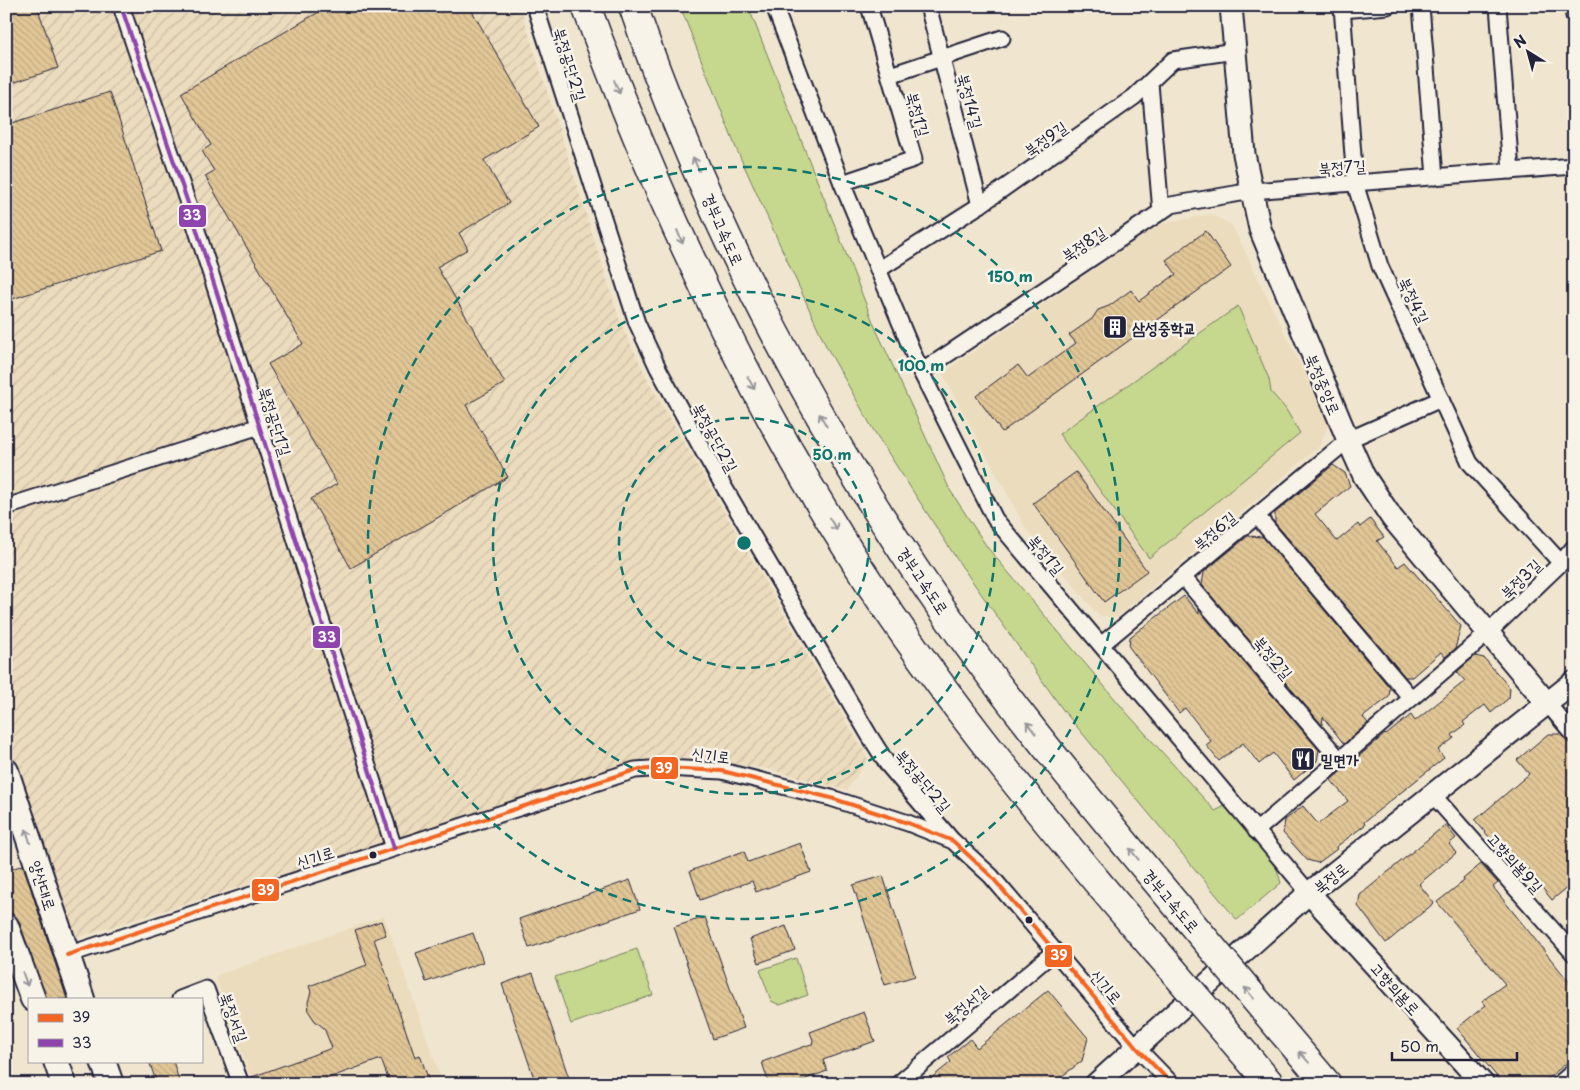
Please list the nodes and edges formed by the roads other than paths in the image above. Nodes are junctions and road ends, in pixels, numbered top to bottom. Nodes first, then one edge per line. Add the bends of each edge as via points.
1 (121, 6) edge
2 (535, 6) edge
3 (586, 6) edge
4 (774, 6) edge
5 (869, 6) edge
6 (928, 6) edge
7 (1231, 6) edge
8 (1388, 6) edge
9 (1421, 6) edge
10 (1498, 6) edge
11 (1573, 6) edge
12 (1342, 8) edge
13 (1574, 16) edge
14 (637, 18) edge
15 (1002, 38) dead end
16 (1235, 51) junction
17 (941, 57) junction
18 (890, 75) junction
19 (1150, 83) junction
20 (1574, 166) edge
21 (1511, 171) junction
22 (1435, 176) junction
23 (842, 183) junction
24 (1355, 183) junction
25 (1252, 191) junction
26 (980, 205) junction
27 (1161, 212) junction
28 (878, 270) junction
29 (921, 372) junction
30 (1441, 399) junction
31 (260, 426) junction
32 (1348, 440) junction
33 (6, 507) edge
34 (1257, 516) junction
35 (1574, 546) edge
36 (1561, 563) junction
37 (1184, 578) junction
38 (1488, 633) junction
39 (1101, 645) junction
40 (1574, 682) edge
41 (1411, 698) junction
42 (1547, 703) junction
43 (1574, 734) edge
44 (1338, 759) junction
45 (6, 771) edge
46 (1432, 794) junction
47 (1256, 830) junction
48 (953, 841) junction
49 (394, 848) junction
50 (1309, 893) junction
51 (6, 926) edge
52 (1055, 951) junction
53 (1574, 954) edge
54 (67, 956) junction
55 (33, 998) edge
56 (82, 998) edge
57 (183, 998) edge
58 (1138, 1049) junction
59 (56, 1062) edge
60 (103, 1062) edge
61 (1574, 1072) edge
62 (64, 1084) edge
63 (111, 1084) edge
64 (241, 1084) edge
65 (898, 1084) edge
66 (1096, 1084) edge
67 (1172, 1084) edge
68 (1270, 1084) edge
69 (1327, 1084) edge
70 (1483, 1084) edge
71 (1559, 1084) edge

1 - 31 street, 북정공단1길
2 - 48 street, 북정공단2길 via 637,323 658,368 868,735 888,765
3 -> 68 highway, bridge via 697,275 753,386 858,565 942,687 1034,806
4 - 23 street, 북정1길
5 - 18 street, 북정1길
6 - 17 street, 북정14길
7 - 16 street, 북정중앙로
8 - 12 street, 북정4길
9 - 22 street
10 - 21 street
11 - 13 street
12 - 24 street, 북정4길
69 -> 14 highway, 경부고속도로, bridge via 1054,756 982,664 913,566 854,474 753,292
15 - 17 street
16 - 19 street, 북정9길 via 1173,60
16 - 25 street, 북정중앙로 via 1244,154
17 - 18 street
17 - 26 street, 북정14길
18 - 23 street, 북정1길 via 914,159
19 - 26 street, 북정9길
19 - 27 street
20 - 21 street, 북정7길
21 - 22 street, 북정7길
22 - 24 street, 북정7길
23 - 28 street, 북정1길
24 - 25 street, 북정7길
24 - 30 street, 북정4길 via 1380,266
25 - 27 street, 북정8길 via 1170,205
25 - 32 street, 북정중앙로 via 1260,229
26 - 28 street, 북정9길
27 - 29 street, 북정8길
28 - 29 street, 북정1길
29 - 39 street, 북정1길 via 995,519
30 - 32 street, 북정6길
30 - 36 street, 북정4길 via 1470,462
31 - 33 street
31 - 49 street, 북정공단1길
32 - 34 street, 북정6길
32 - 38 street, 북정중앙로 via 1364,476 1387,512
34 - 37 street, 북정6길
34 - 41 street
35 - 36 street, 북정3길
36 - 38 street, 북정3길
37 - 39 street, 북정6길
37 - 44 street, 북정2길
38 - 41 street
38 - 42 street, 북정중앙로
39 - 47 street, 북정1길
40 - 42 street, 북정로
41 - 44 street
42 - 43 street
42 - 46 street, 북정로
44 - 47 street
54 -> 45 main road, 양산대로
46 - 50 street, 북정로
46 - 53 street, 고향의봄9길
47 - 50 street, 북정1길
48 - 49 street, 신기로 via 822,796 722,771 666,768 635,770
48 - 52 street, 신기로 via 991,876
49 - 54 street, 신기로
50 - 58 street, 북정로
50 - 70 street, 고향의봄로
51 -> 55 main road
52 - 58 street, 신기로
52 - 65 street, 북정서길
54 - 56 main road, 양산대로
57 - 64 street, 북정서길 via 206,989
58 - 66 street, 북정로
58 - 67 street, 신기로
59 - 62 main road
60 - 63 main road
61 - 71 street

